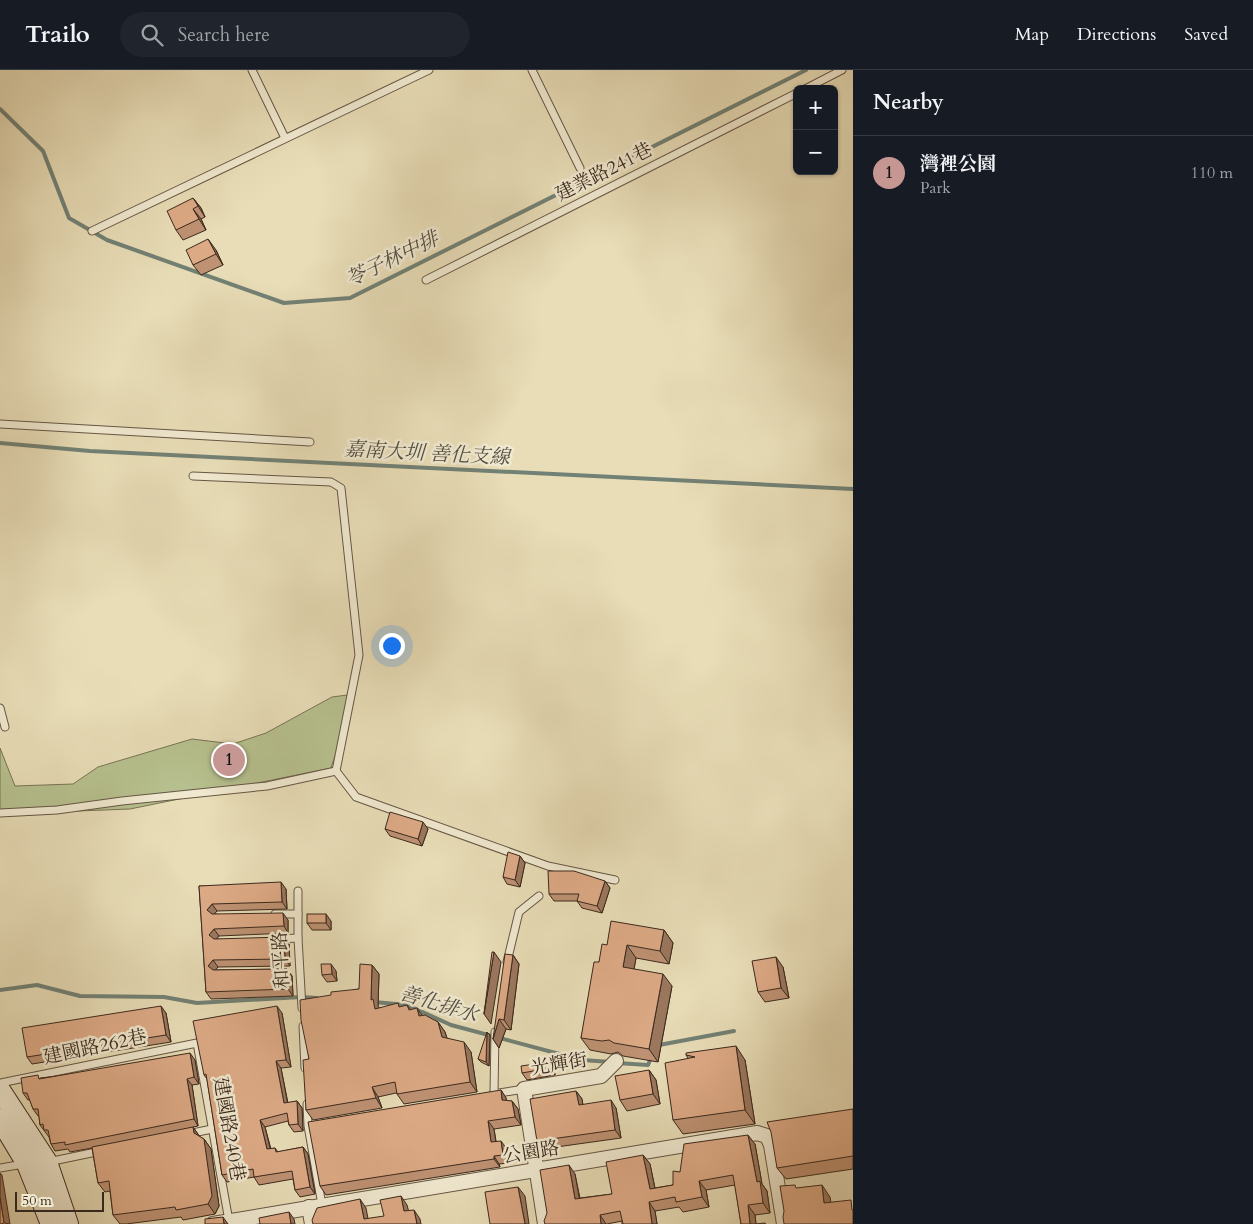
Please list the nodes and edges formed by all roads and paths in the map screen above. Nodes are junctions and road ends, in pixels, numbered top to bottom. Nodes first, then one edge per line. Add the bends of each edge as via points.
1 (252, 70) edge
2 (429, 70) edge
3 (532, 70) edge
4 (842, 70) edge
5 (813, 85) edge
6 (793, 95) edge
7 (285, 138) junction
8 (580, 168) dead end
9 (92, 231) dead end
10 (426, 280) dead end
11 (0, 424) edge
12 (310, 442) dead end
13 (192, 476) dead end
14 (0, 708) edge
15 (5, 727) dead end
16 (336, 771) junction
17 (0, 813) edge
18 (616, 880) dead end
19 (298, 891) dead end
20 (539, 896) dead end
21 (271, 914) edge
22 (298, 914) junction
23 (298, 938) junction
24 (268, 939) edge
25 (290, 971) dead end
26 (299, 971) junction
27 (505, 972) edge
28 (497, 1020) edge
29 (196, 1043) joint
30 (616, 1061) dead end
31 (306, 1077) edge
32 (0, 1083) edge
33 (524, 1089) junction
34 (0, 1090) edge
35 (494, 1093) junction
36 (484, 1095) edge
37 (307, 1097) edge
38 (0, 1119) edge
39 (318, 1124) edge
40 (308, 1126) junction
41 (212, 1129) junction
42 (183, 1135) edge
43 (105, 1150) edge
44 (37, 1163) junction
45 (0, 1168) edge
46 (537, 1170) junction
47 (316, 1206) junction
48 (229, 1221) junction
49 (51, 1224) edge
50 (68, 1224) edge
51 (213, 1224) edge
52 (312, 1224) edge
53 (546, 1224) edge
54 (784, 1224) edge

1 - 7 lane
2 - 7 lane
3 - 8 lane
4 - 5 lane
6 - 10 lane, 建業路241巷
7 - 9 lane
11 - 12 lane
13 - 16 lane via 331,482 341,488 359,655
14 - 15 lane
16 - 17 lane via 267,786 57,810
16 - 18 lane via 356,797 548,866
19 - 22 lane, 和平路
20 - 27 lane via 519,912
21 - 22 lane
22 - 23 lane, 和平路
23 - 24 lane
23 - 26 lane, 和平路
25 - 26 lane
26 - 31 lane, 和平路
28 - 35 lane
29 - 32 lane, 建國路262巷
29 - 41 lane, 建國路240巷
30 - 33 street, 光輝街 via 601,1076
33 - 35 lane
33 - 46 street, 光輝街
34 - 44 street
35 - 36 lane
37 - 40 lane
38 - 44 street
39 - 40 lane
40 - 47 lane
41 - 42 lane
41 - 48 lane, 建國路240巷
43 - 44 lane
44 - 45 lane
44 - 49 street
44 - 50 street
46 - 47 street, 公園路
46 - 53 street, 光輝街
46 - 54 street, 公園路 via 761,1134 771,1145
47 - 48 street, 公園路
47 - 52 street
48 - 51 street, 公園路

